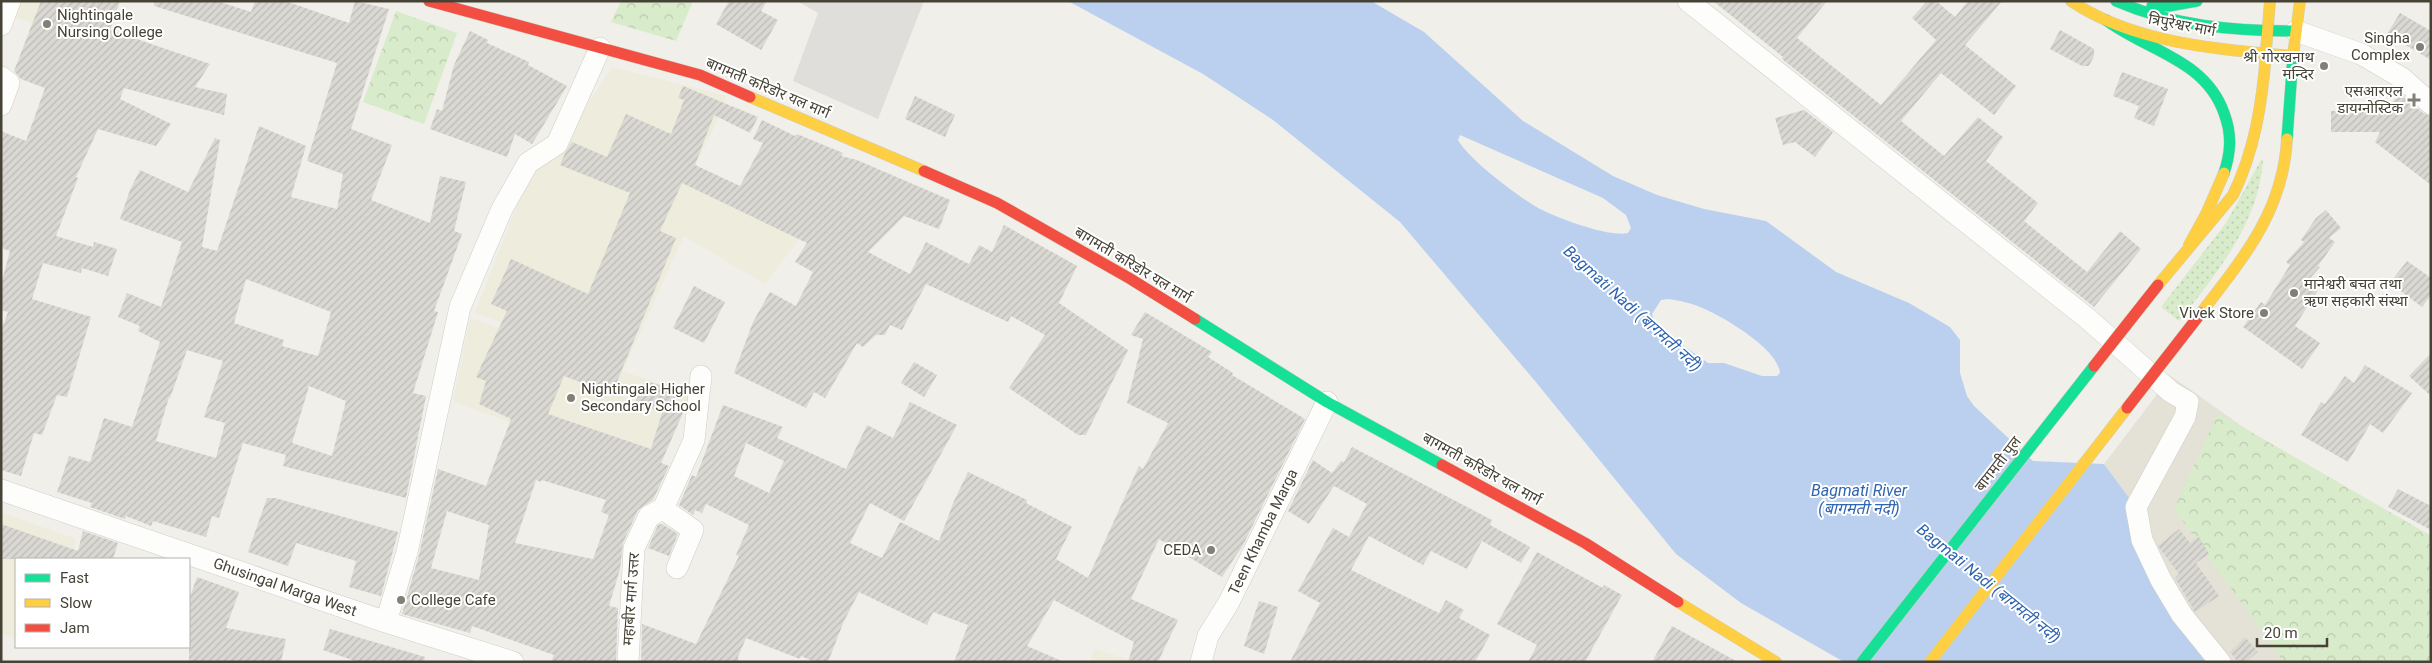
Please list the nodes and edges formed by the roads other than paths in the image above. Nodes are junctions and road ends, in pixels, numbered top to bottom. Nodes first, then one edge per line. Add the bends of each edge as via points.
1 (10, 1) edge
2 (429, 1) edge
3 (1688, 1) edge
4 (2071, 1) edge
5 (2117, 1) edge
6 (2197, 1) edge
7 (2270, 1) edge
8 (2300, 1) edge
9 (2106, 20) junction
10 (1, 25) edge
11 (2296, 31) junction
12 (2268, 32) junction
13 (2334, 43) junction
14 (600, 48) junction
15 (2266, 54) junction
16 (2293, 56) junction
17 (1, 77) edge
18 (2431, 104) edge
19 (1, 105) edge
20 (2189, 245) junction
21 (701, 376) dead end
22 (1326, 402) junction
23 (1, 490) edge
24 (663, 509) junction
25 (677, 568) dead end
26 (386, 622) junction
27 (1774, 661) edge
28 (512, 662) edge
29 (628, 662) edge
30 (1201, 662) edge
31 (1862, 662) edge
32 (1930, 662) edge
33 (2220, 662) edge

1 - 10 street
2 - 14 main road, बागमती करिडोर यल मार्ग
3 - 33 street via 2088,319 2171,392 2188,402 2184,417 2136,507 2142,540 2161,580 2182,616
4 - 9 main road, त्रिपुरेश्वर मार्ग
5 - 6 main road via 2152,6
5 - 12 main road, त्रिपुरेश्वर मार्ग via 2164,20
7 - 12 main road
8 - 11 main road
9 - 15 main road, त्रिपुरेश्वर मार्ग via 2155,38
9 - 20 main road via 2202,77 2226,119 2230,150
11 - 12 main road, त्रिपुरेश्वर मार्ग
11 - 13 street
11 - 16 main road
12 - 15 main road
13 - 16 street
13 - 18 street via 2361,54 2402,78
14 - 22 main road, बागमती करिडोर यल मार्ग via 700,75 997,203 1129,278
14 - 26 street via 557,144 528,163 502,208 460,307 407,552
15 - 16 main road, त्रिपुरेश्वर मार्ग
15 - 20 main road via 2263,91 2248,165 2232,195
16 - 32 main road, bridge via 2283,174 2277,197 2263,227 2202,313
17 - 19 street via 8,83
20 - 31 main road, बागमती पुल, bridge
21 - 24 street, महाबीर मार्ग उत्तर via 694,440
22 - 27 main road, बागमती करिडोर यल मार्ग via 1586,542
22 - 30 street, Teen Khamba Marga via 1229,602 1208,636
23 - 26 street, Ghusingal Marga West
24 - 25 street via 693,530
24 - 29 street, महाबीर मार्ग उत्तर via 649,516 634,548
26 - 28 street, Ghusingal Marga West

